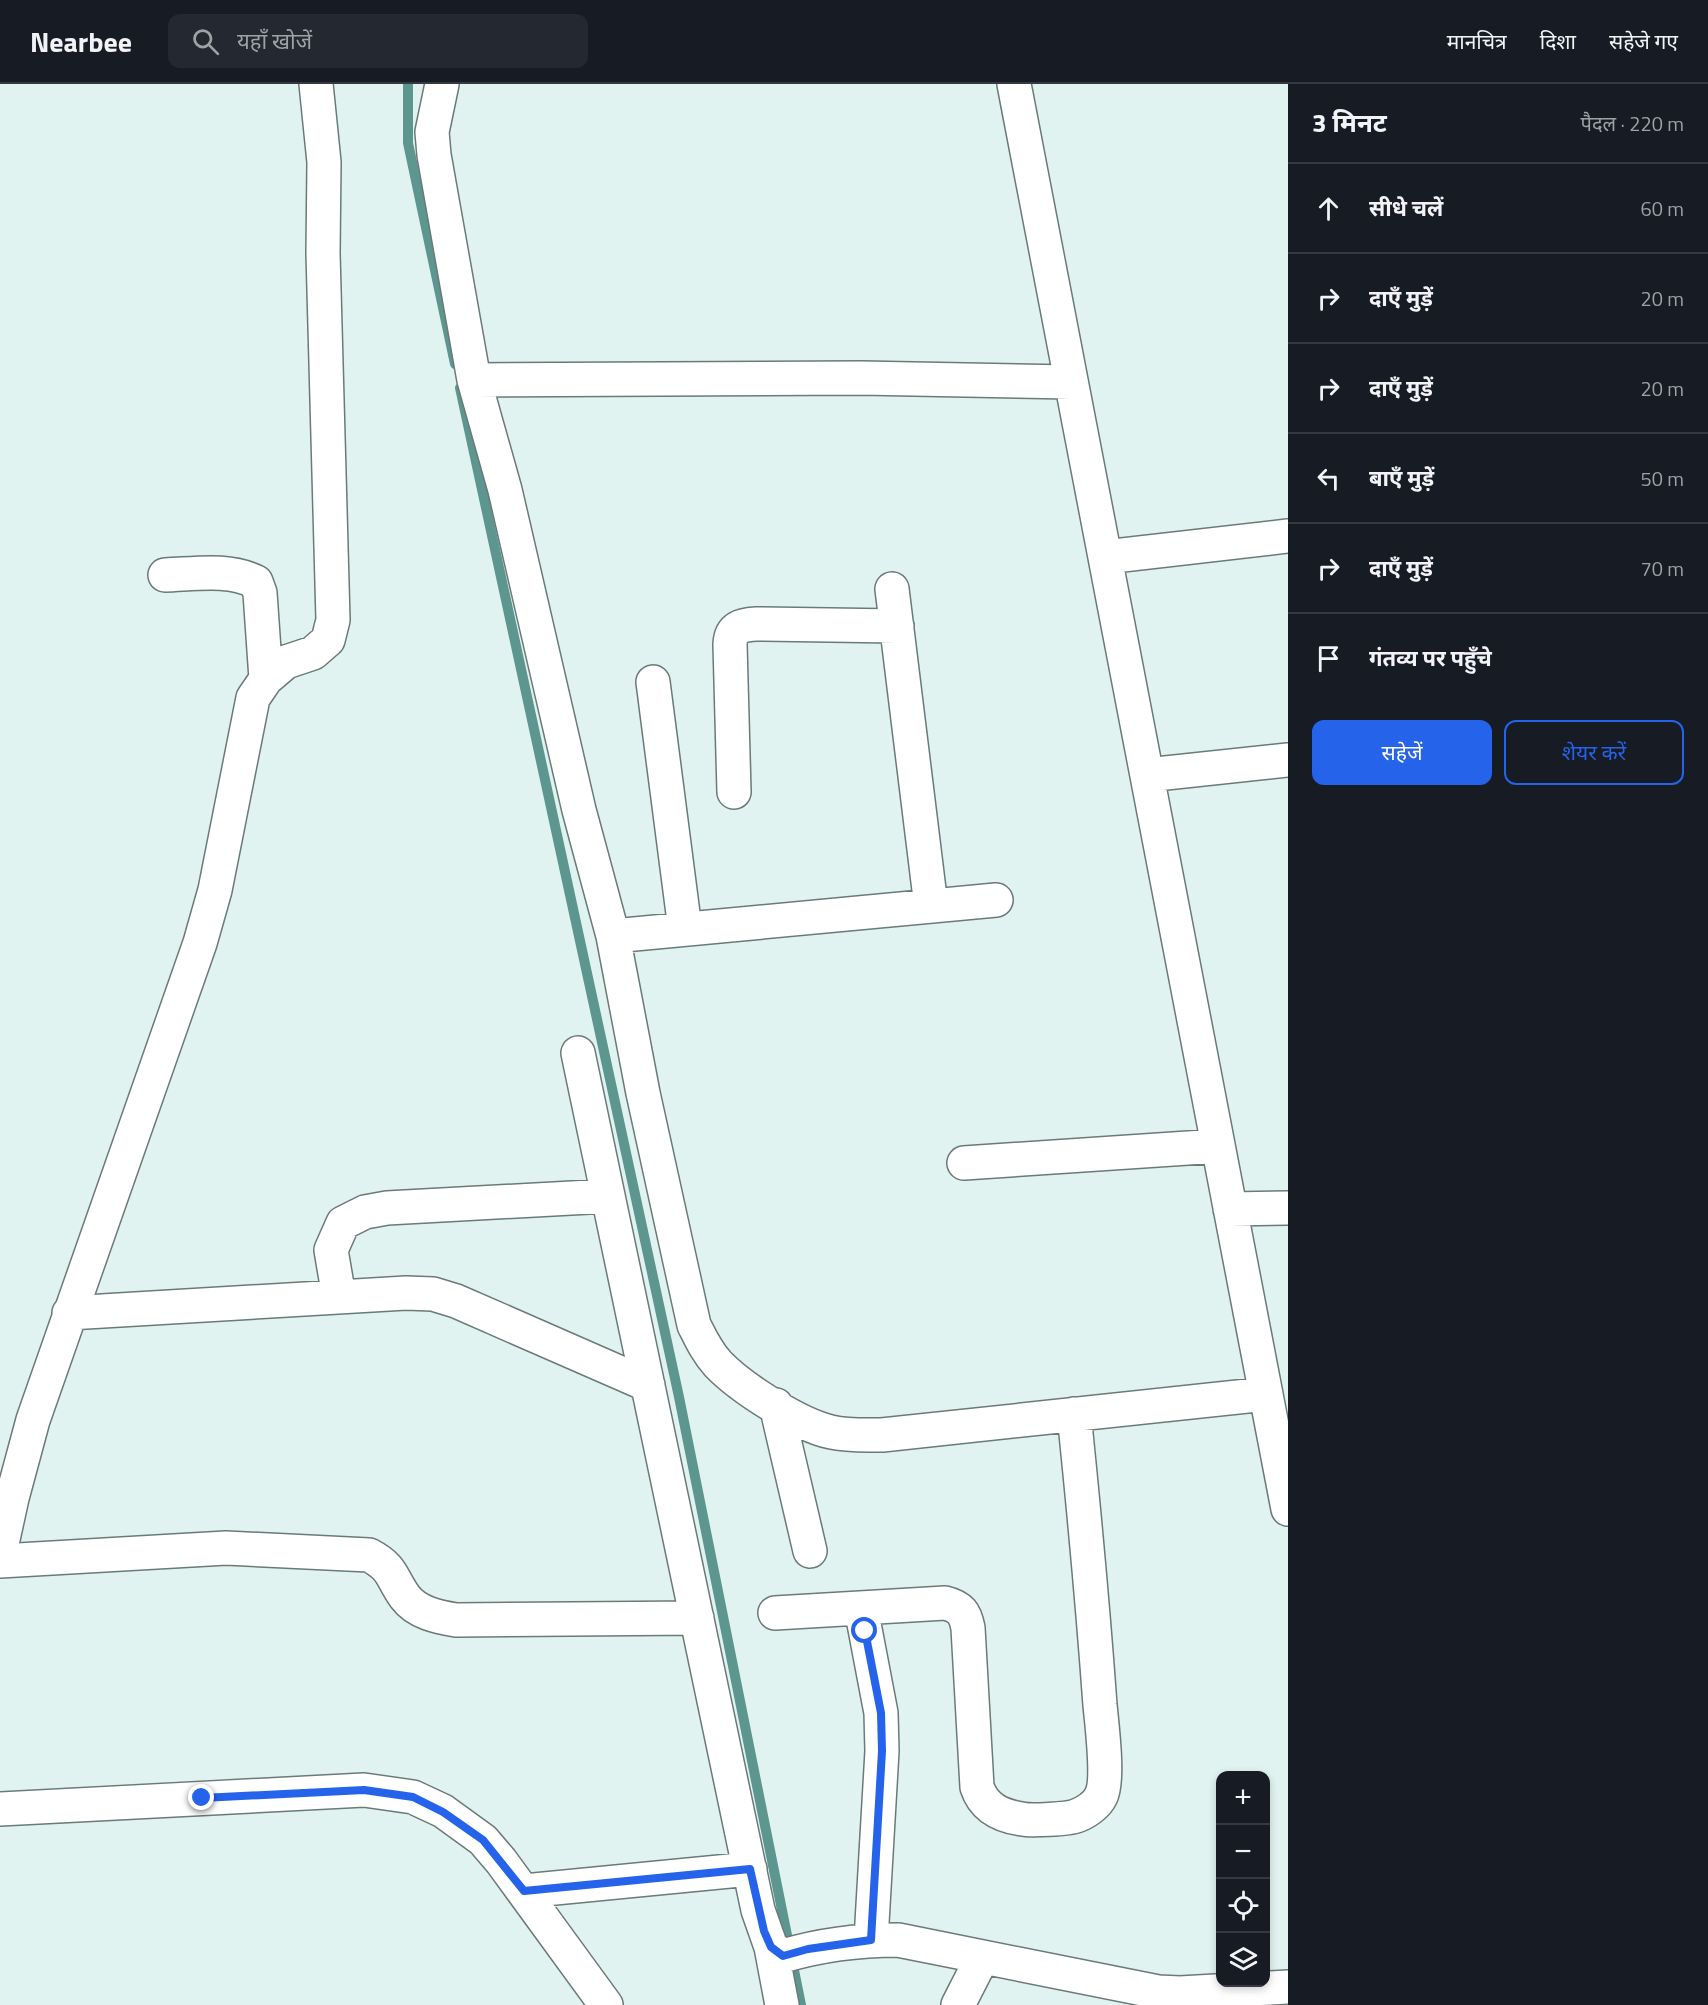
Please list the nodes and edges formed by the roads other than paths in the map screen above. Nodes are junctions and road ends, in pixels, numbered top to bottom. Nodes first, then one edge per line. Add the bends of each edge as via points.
1 (316, 84) edge
2 (442, 84) edge
3 (1014, 84) edge
4 (474, 380) junction
5 (1071, 382) junction
6 (1288, 536) edge
7 (1105, 557) junction
8 (165, 574) dead end
9 (892, 589) dead end
10 (897, 626) junction
11 (266, 679) junction
12 (653, 682) dead end
13 (1288, 760) edge
14 (1147, 775) junction
15 (734, 792) dead end
16 (996, 900) dead end
17 (931, 906) junction
18 (685, 929) junction
19 (613, 936) junction
20 (578, 1053) dead end
21 (1218, 1146) junction
22 (964, 1163) dead end
23 (608, 1196) junction
24 (1288, 1208) edge
25 (1230, 1209) junction
26 (339, 1297) junction
27 (69, 1313) junction
28 (648, 1385) junction
29 (1266, 1394) junction
30 (776, 1405) junction
31 (1074, 1414) junction
32 (1280, 1427) edge
33 (1288, 1509) edge
34 (810, 1551) dead end
35 (0, 1553) edge
36 (0, 1561) edge
37 (861, 1608) junction
38 (775, 1613) dead end
39 (697, 1618) junction
40 (0, 1809) edge
41 (750, 1869) junction
42 (524, 1891) junction
43 (871, 1940) junction
44 (787, 1950) junction
45 (982, 1958) junction
46 (1288, 1987) edge
47 (606, 2005) edge
48 (782, 2005) edge
49 (957, 2005) edge

1 - 11 street via 324,162 333,620 328,640 313,652 286,662
2 - 4 street via 432,132 434,155
3 - 5 street
4 - 5 street via 861,378
4 - 19 street via 505,490 579,810
5 - 7 street
6 - 7 street
7 - 14 street
8 - 11 street via 230,573 256,582 261,593
9 - 10 street
10 - 15 street via 756,624 733,631 730,644
10 - 17 street
11 - 27 street via 253,698 215,890 200,943
12 - 18 street
13 - 14 street
14 - 21 street
16 - 17 street
17 - 18 street
18 - 19 street
19 - 30 street via 694,1325 719,1365
20 - 23 street
21 - 22 street
21 - 25 street
23 - 26 street via 365,1212 343,1223 331,1250
23 - 28 street
24 - 25 street
25 - 29 street
26 - 27 street
26 - 28 street via 433,1294
27 - 35 street via 33,1420
28 - 39 street
29 - 31 street
29 - 32 street
30 - 31 street via 807,1425 852,1435
30 - 34 street
31 - 37 street via 1105,1768 1101,1796 1091,1808 1076,1817 1025,1820 990,1808 977,1787 966,1615 957,1606 945,1603
32 - 33 street
36 - 39 street via 226,1548 369,1555 384,1563 406,1598 434,1616 456,1620
37 - 38 street
37 - 43 street via 881,1713
39 - 41 street
40 - 42 street via 364,1790 413,1797 483,1840
41 - 42 street
41 - 44 street via 758,1910
42 - 47 street
43 - 44 street
43 - 45 street via 898,1940
44 - 48 street
45 - 46 street via 1158,1992
45 - 49 street

